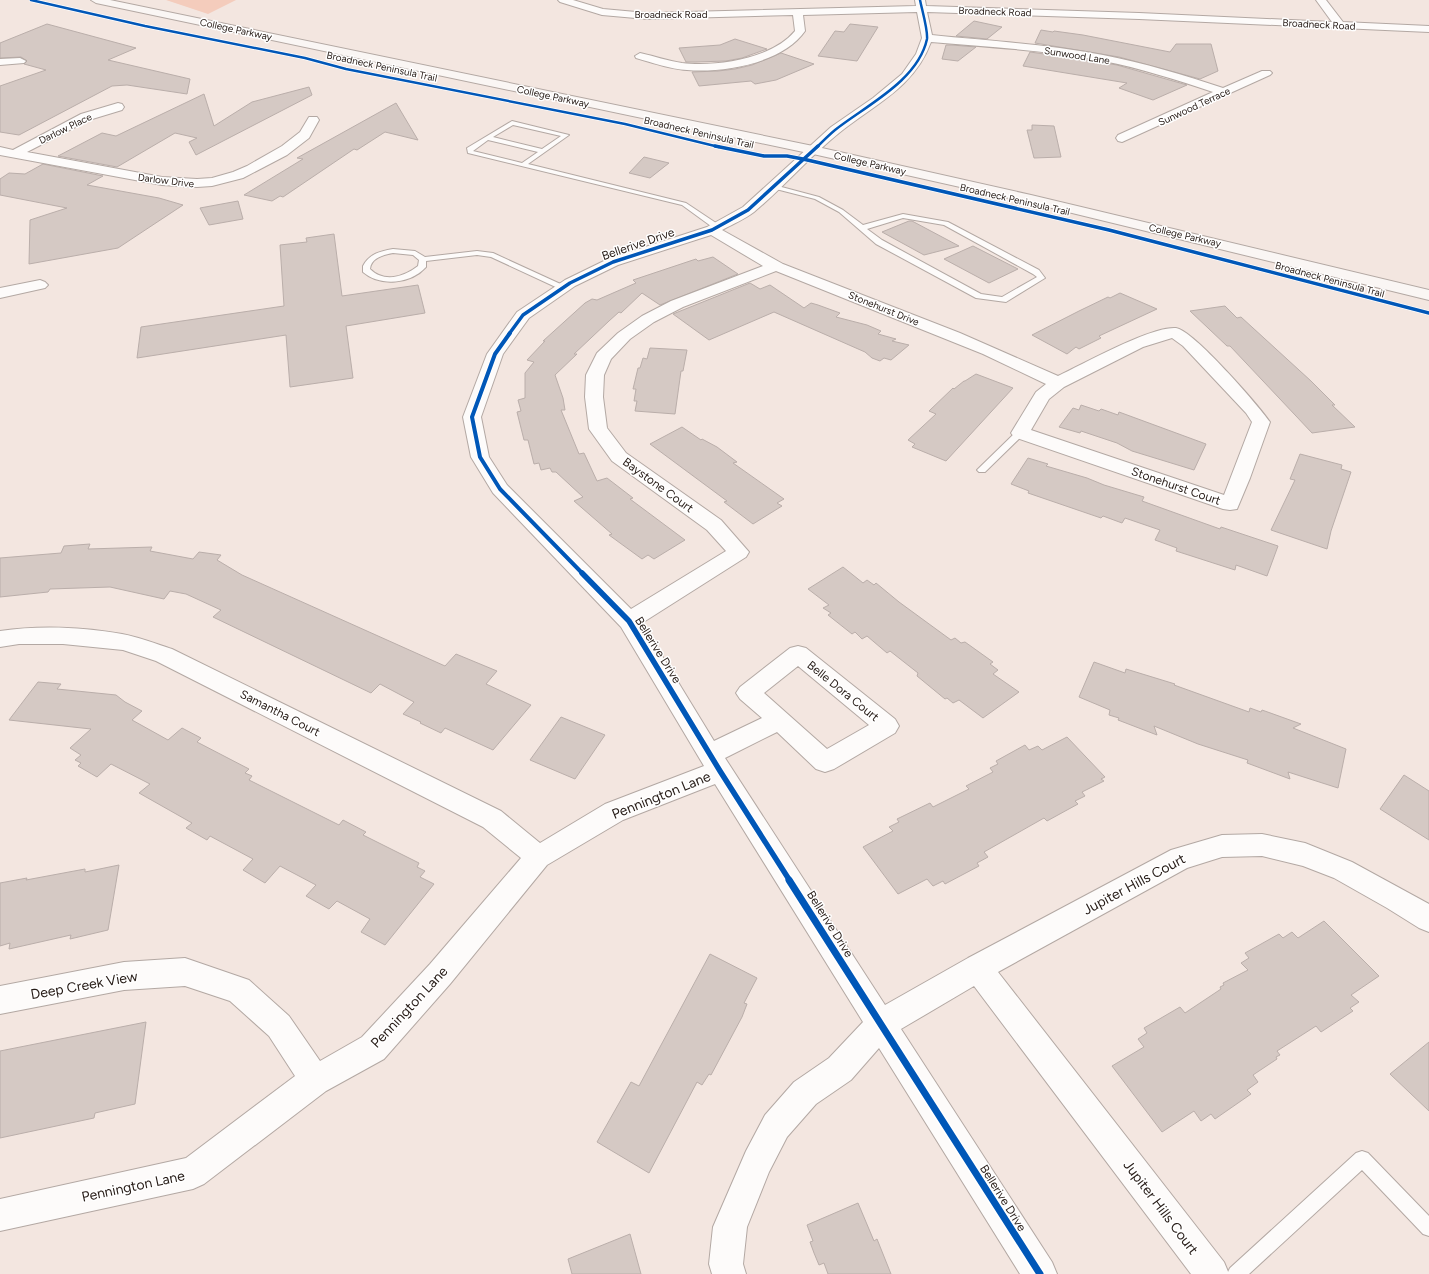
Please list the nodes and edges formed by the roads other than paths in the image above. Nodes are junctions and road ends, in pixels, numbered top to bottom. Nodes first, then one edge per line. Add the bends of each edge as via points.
1 (96, 0) edge
2 (563, 0) edge
3 (1321, 0) edge
4 (921, 4) edge
5 (798, 12) junction
6 (1339, 24) junction
7 (1425, 29) edge
8 (1429, 37) edge
9 (927, 38) junction
10 (640, 56) dead end
11 (20, 61) dead end
12 (0, 62) edge
13 (1266, 73) dead end
14 (1224, 92) junction
15 (118, 107) dead end
16 (313, 120) dead end
17 (488, 138) junction
18 (1122, 138) dead end
19 (813, 150) junction
20 (544, 151) junction
21 (0, 152) edge
22 (14, 154) junction
23 (523, 165) junction
24 (774, 187) junction
25 (715, 228) junction
26 (862, 228) junction
27 (423, 259) junction
28 (776, 266) junction
29 (40, 285) dead end
30 (563, 287) junction
31 (0, 293) edge
32 (1429, 295) edge
33 (1058, 383) junction
34 (1020, 433) junction
35 (982, 470) dead end
36 (629, 621) junction
37 (0, 639) edge
38 (780, 720) junction
39 (715, 762) junction
40 (538, 857) junction
41 (1429, 919) edge
42 (978, 968) junction
43 (0, 1000) edge
44 (882, 1024) junction
45 (315, 1080) junction
46 (0, 1215) edge
47 (1429, 1228) edge
48 (729, 1274) edge
49 (1040, 1274) edge
50 (1212, 1274) edge
51 (1236, 1274) edge

1 - 19 main road, College Parkway
2 - 5 street, Broadneck Road via 602,12 648,16
3 - 6 street
4 - 5 street, Broadneck Road
4 - 6 street, Broadneck Road
4 - 9 street
5 - 10 street via 800,31 790,43 755,59 694,67 664,64
6 - 7 street, Broadneck Road
7 - 8 street
9 - 14 street, Sunwood Lane via 1103,58 1172,75
9 - 19 street, Bellerive Drive via 921,54 906,76 878,101 834,130
11 - 12 street
13 - 14 street, Sunwood Terrace
14 - 18 street, Sunwood Terrace
15 - 22 street, Darlow Place via 85,117
16 - 22 street, Darlow Drive via 311,127 299,141 254,169 210,183 162,181
17 - 20 lane
17 - 20 lane via 512,123 566,135
17 - 23 lane via 469,149 470,152
19 - 24 street, Bellerive Drive
19 - 32 main road, College Parkway via 1054,204
20 - 23 lane
21 - 22 street, Darlow Drive
23 - 25 lane via 684,204
24 - 25 street, Bellerive Drive via 748,210
24 - 26 lane via 817,198 841,211
25 - 28 street, Stonehurst Drive
25 - 30 street, Bellerive Drive via 613,262
26 - 26 lane via 879,242 979,296 1004,300 1041,278 1036,272 946,223 903,216
27 - 27 lane via 408,251 388,252 368,262 366,270 374,277 404,277 422,267
27 - 30 lane via 477,253 493,255
28 - 33 street, Stonehurst Drive via 985,349
28 - 36 street, Baystone Court via 677,304 648,319 624,336 604,357 595,375 594,398 598,429 619,457 714,525 739,552
29 - 31 street
30 - 36 street, Bellerive Drive via 523,315 495,354 472,417 473,427 480,457 500,489
33 - 34 street, Stonehurst Court via 1042,396
33 - 34 street, Stonehurst Court via 1137,344 1175,333 1189,343 1252,409 1261,422 1242,478 1230,504
34 - 35 lane
36 - 39 street, Bellerive Drive
37 - 40 street, Samantha Court via 19,636 63,636 123,642 164,655 492,820
38 - 38 street, Belle Dora Court via 825,762 887,726 798,654 748,693
38 - 39 street
39 - 40 street, Pennington Lane via 614,812
39 - 44 street, Bellerive Drive
40 - 45 street, Pennington Lane via 440,974 373,1048
41 - 42 street, Jupiter Hills Court via 1344,870 1305,855 1262,845 1222,846 1180,858
42 - 44 street, Jupiter Hills Court
42 - 50 street, Jupiter Hills Court
43 - 45 street, Deep Creek View via 124,976 185,972 239,990 279,1026
44 - 48 street, Jupiter Hills Court via 840,1069 804,1093 776,1126 757,1162 730,1227 726,1264
44 - 49 street, Bellerive Drive
45 - 46 street, Pennington Lane via 193,1173
47 - 51 lane via 1362,1159

